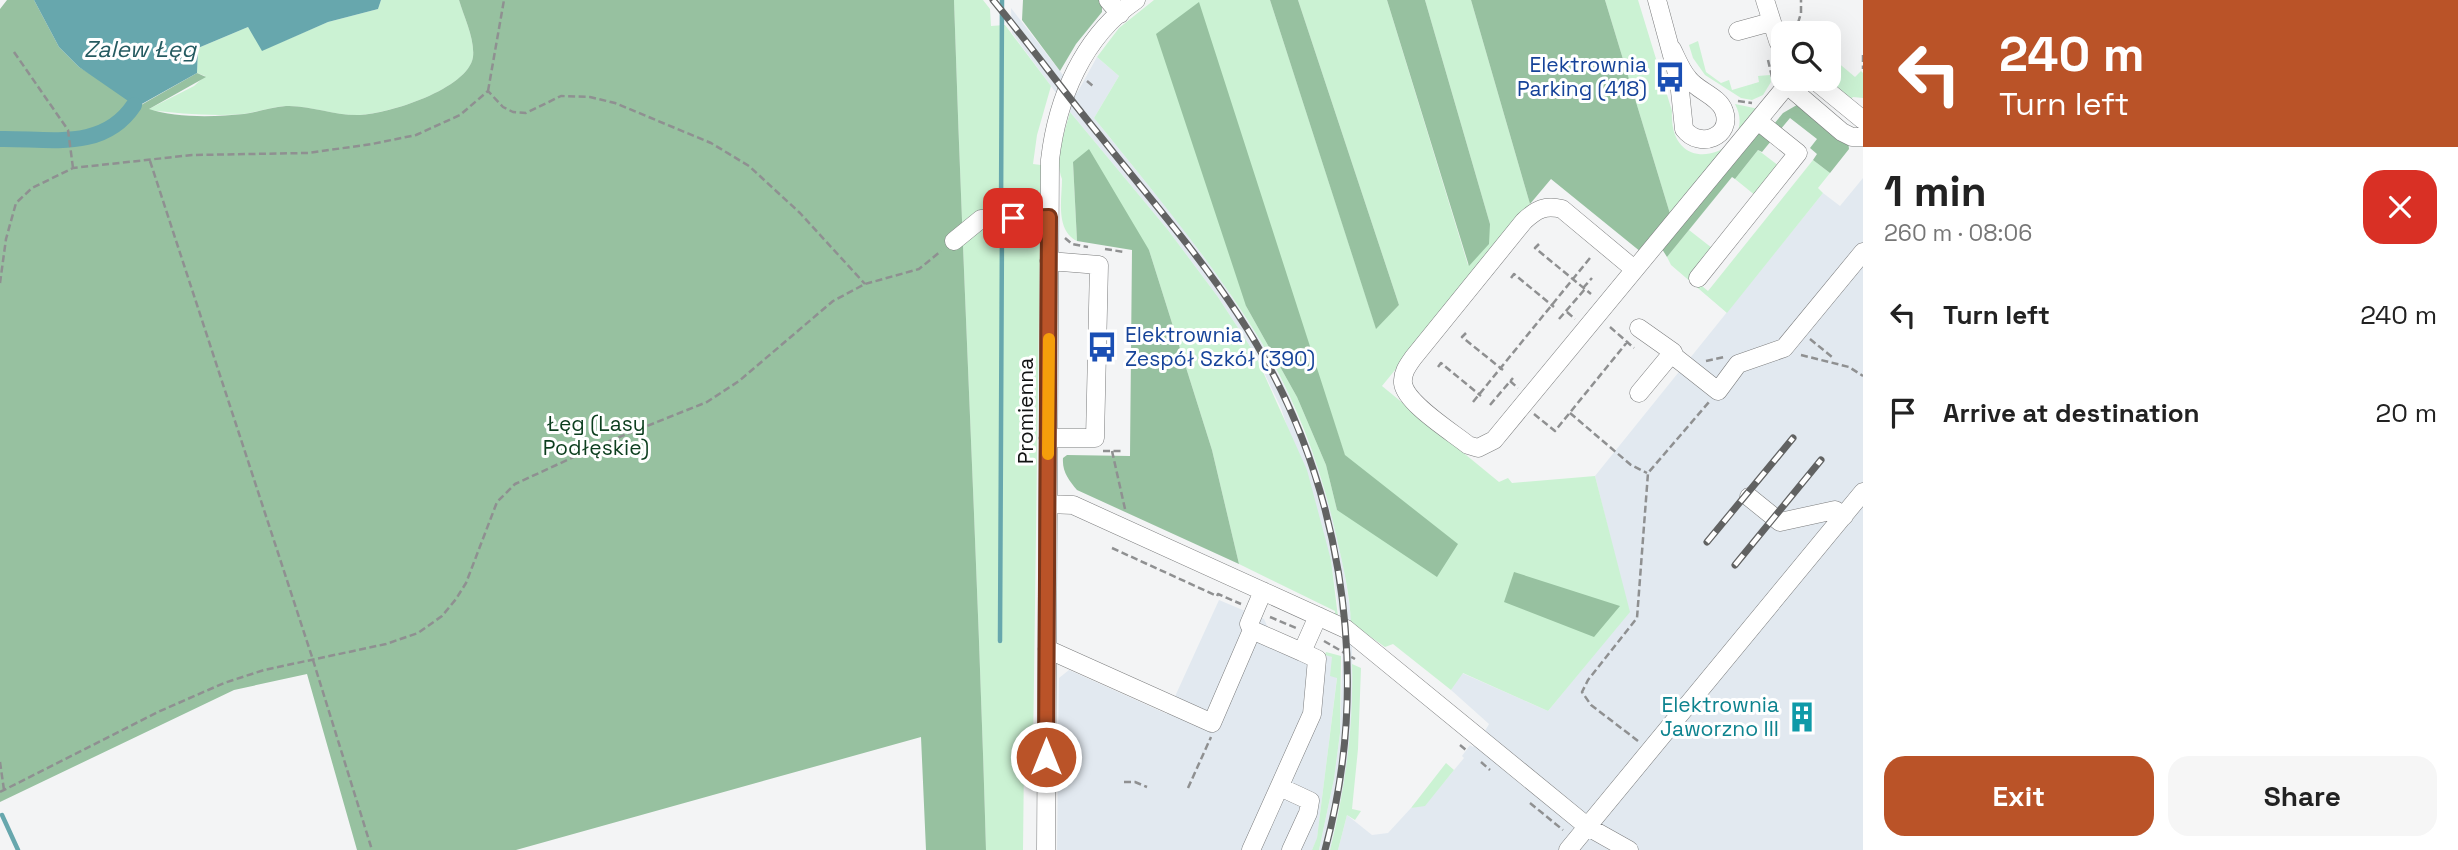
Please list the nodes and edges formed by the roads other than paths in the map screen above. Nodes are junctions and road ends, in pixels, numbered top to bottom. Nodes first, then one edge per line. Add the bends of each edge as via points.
1 (1108, 0) edge
2 (1136, 0) edge
3 (1657, 0) edge
4 (1765, 0) edge
5 (1120, 14) junction
6 (1765, 23) junction
7 (1738, 31) dead end
8 (1771, 32) edge
9 (1672, 49) junction
10 (1778, 91) edge
11 (1794, 91) edge
12 (1828, 91) edge
13 (1709, 97) junction
14 (1681, 114) junction
15 (1863, 120) edge
16 (1758, 121) junction
17 (1863, 137) edge
18 (1049, 217) junction
19 (954, 241) road end
20 (1863, 252) edge
21 (1049, 261) junction
22 (1634, 269) junction
23 (1698, 278) dead end
24 (1639, 328) road end
25 (1673, 352) junction
26 (1639, 393) dead end
27 (1048, 438) junction
28 (1863, 492) edge
29 (1749, 498) dead end
30 (1048, 504) junction
31 (1844, 516) junction
32 (1263, 591) junction
33 (1318, 616) junction
34 (1252, 630) junction
35 (1047, 649) junction
36 (1302, 652) junction
37 (1280, 787) junction
38 (1588, 827) junction
39 (1572, 846) edge
40 (1046, 850) edge
41 (1251, 850) edge
42 (1291, 850) edge
43 (1629, 850) edge

1 - 5 street
2 - 5 street, Promienna
3 - 9 street
4 - 6 street
5 - 18 street, Promienna via 1087,51 1060,106 1050,160
6 - 7 street
6 - 8 street
9 - 13 street via 1688,79
9 - 14 street
10 - 16 street
11 - 17 street via 1842,132
12 - 15 street
13 - 14 street via 1695,98
13 - 14 street via 1721,105 1726,118 1715,137 1702,140 1688,135
16 - 22 street
16 - 23 street via 1798,153
18 - 19 street via 981,219
18 - 21 street, Promienna
20 - 25 street via 1784,348 1738,364 1718,391
21 - 27 street, Promienna
21 - 27 street via 1099,265 1095,438
22 - 22 street via 1562,209 1550,206 1535,211 1413,358 1402,381 1405,390 1412,401 1478,448 1493,440
24 - 25 street
25 - 26 street
27 - 30 street, Promienna
28 - 31 street
29 - 31 street via 1780,522 1835,510
30 - 32 street via 1073,505
30 - 35 street, Promienna
31 - 38 street
32 - 33 street
32 - 34 street via 1249,624
33 - 36 street
33 - 38 street via 1346,629
34 - 35 street via 1212,723
34 - 36 street
35 - 40 street, Promienna
36 - 37 street via 1317,659 1312,714
37 - 41 street
37 - 42 street via 1310,801
38 - 39 street
38 - 43 street

